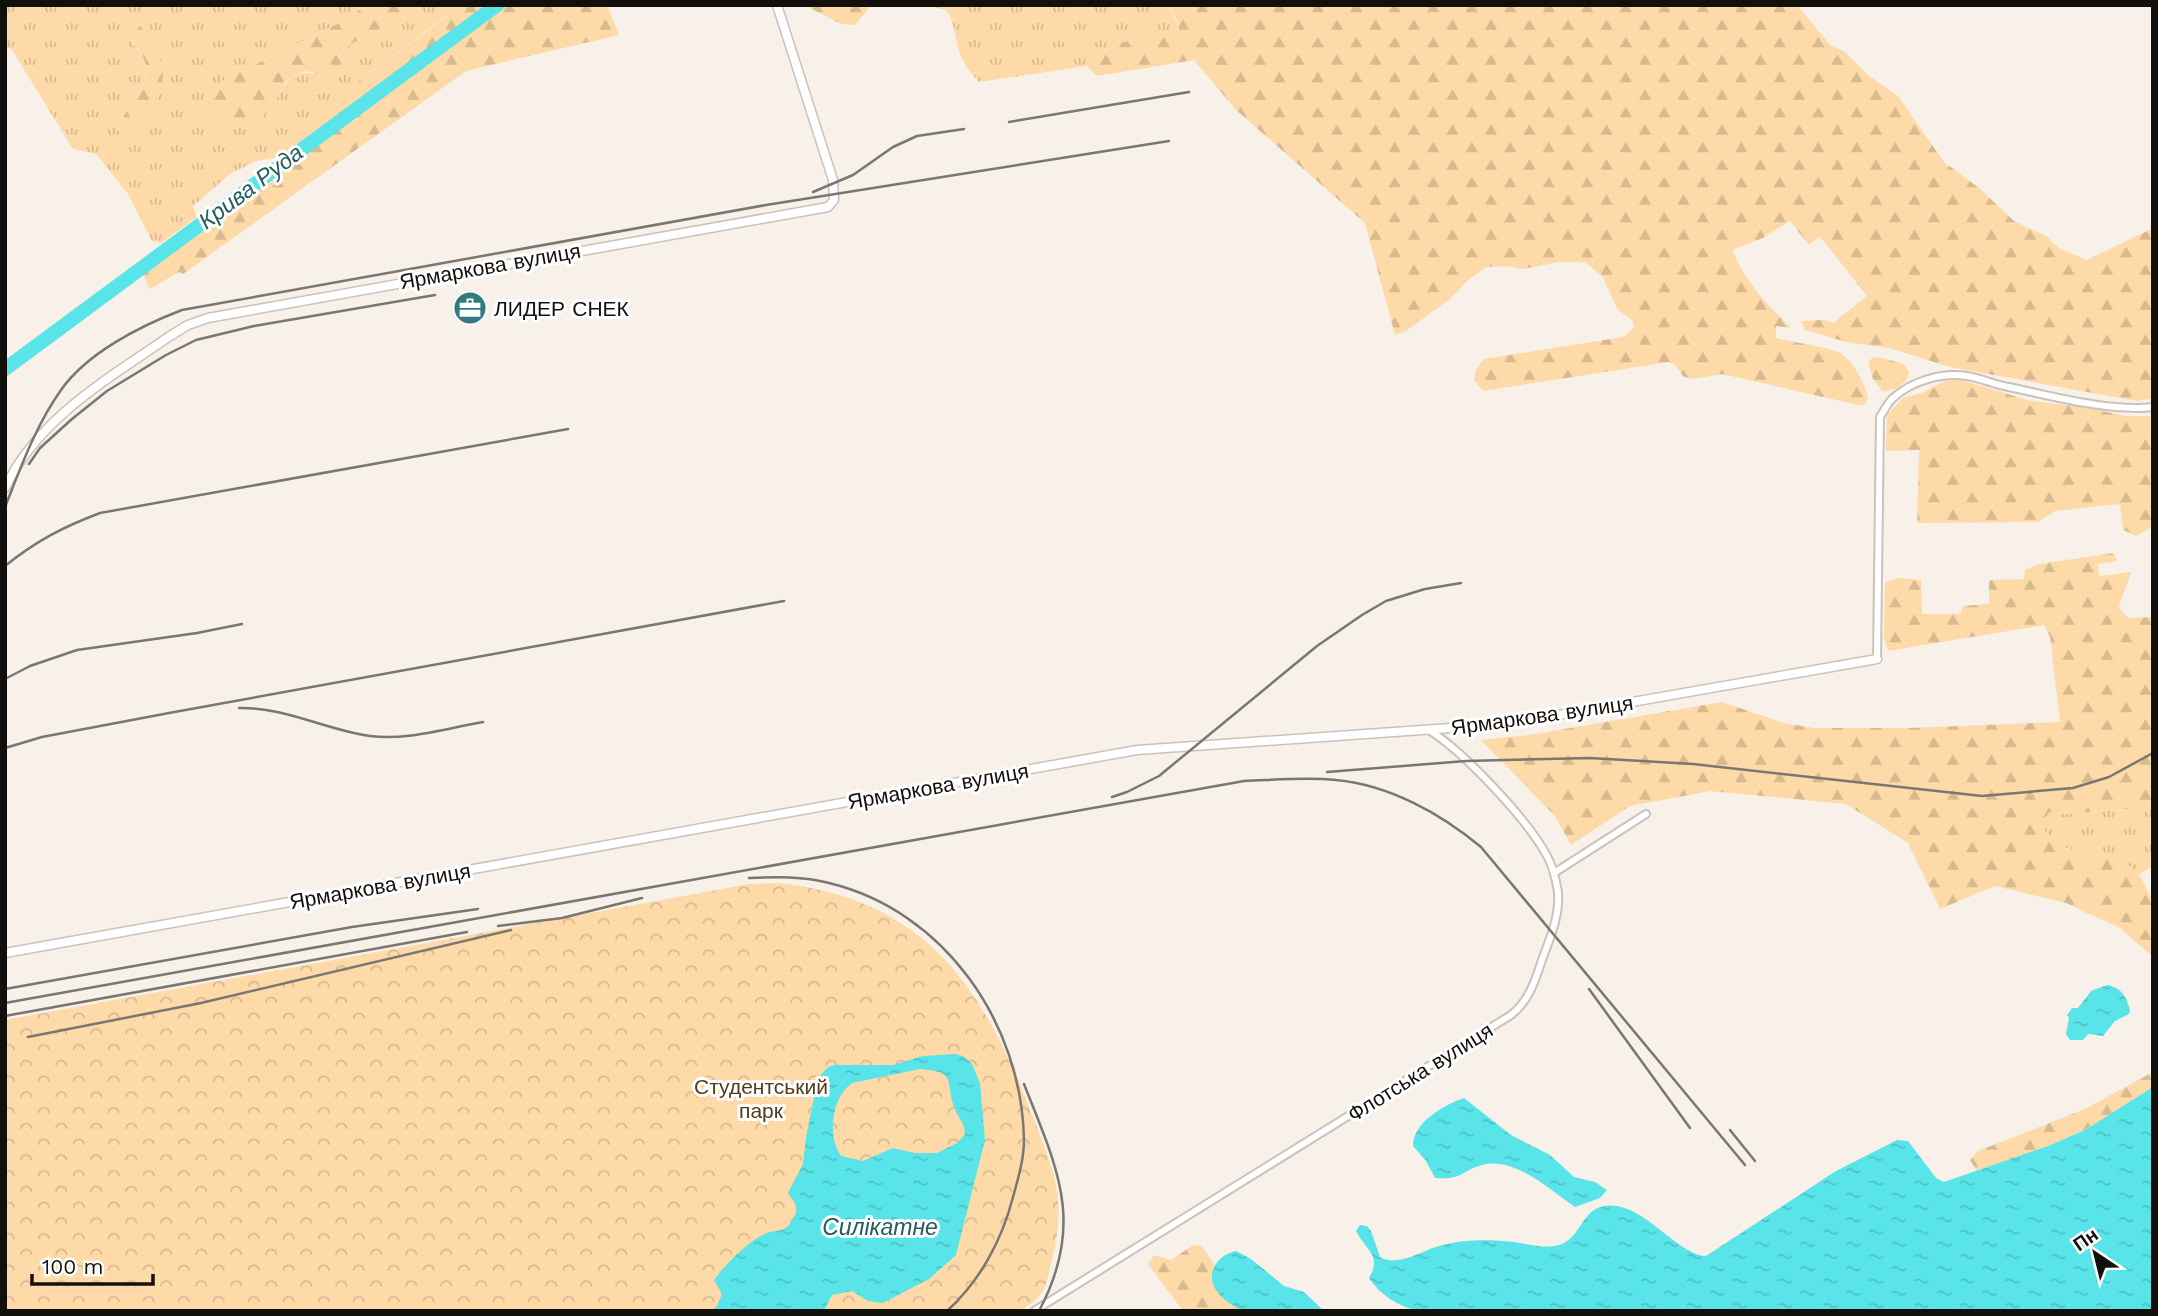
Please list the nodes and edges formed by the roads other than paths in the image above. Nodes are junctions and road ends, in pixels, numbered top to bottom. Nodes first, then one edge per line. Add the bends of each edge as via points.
1 (777, 5) edge
2 (2153, 407) edge
3 (5, 488) edge
4 (1877, 659) joint
5 (1429, 730) junction
6 (1646, 814) dead end
7 (1554, 873) junction
8 (5, 953) edge
9 (1034, 1311) edge

1 - 3 street, Ярмаркова вулиця via 833,180 834,201 828,207 208,318 170,336 61,414 24,455
2 - 4 street via 2133,410 1952,375 1905,389 1891,400 1880,417
4 - 5 street, Ярмаркова вулиця via 1507,724
5 - 7 street, Флотська вулиця via 1487,781 1541,846
5 - 8 street, Ярмаркова вулиця via 1137,750
6 - 7 street
7 - 9 street, Флотська вулиця via 1558,891 1555,923 1534,984 1520,1009

